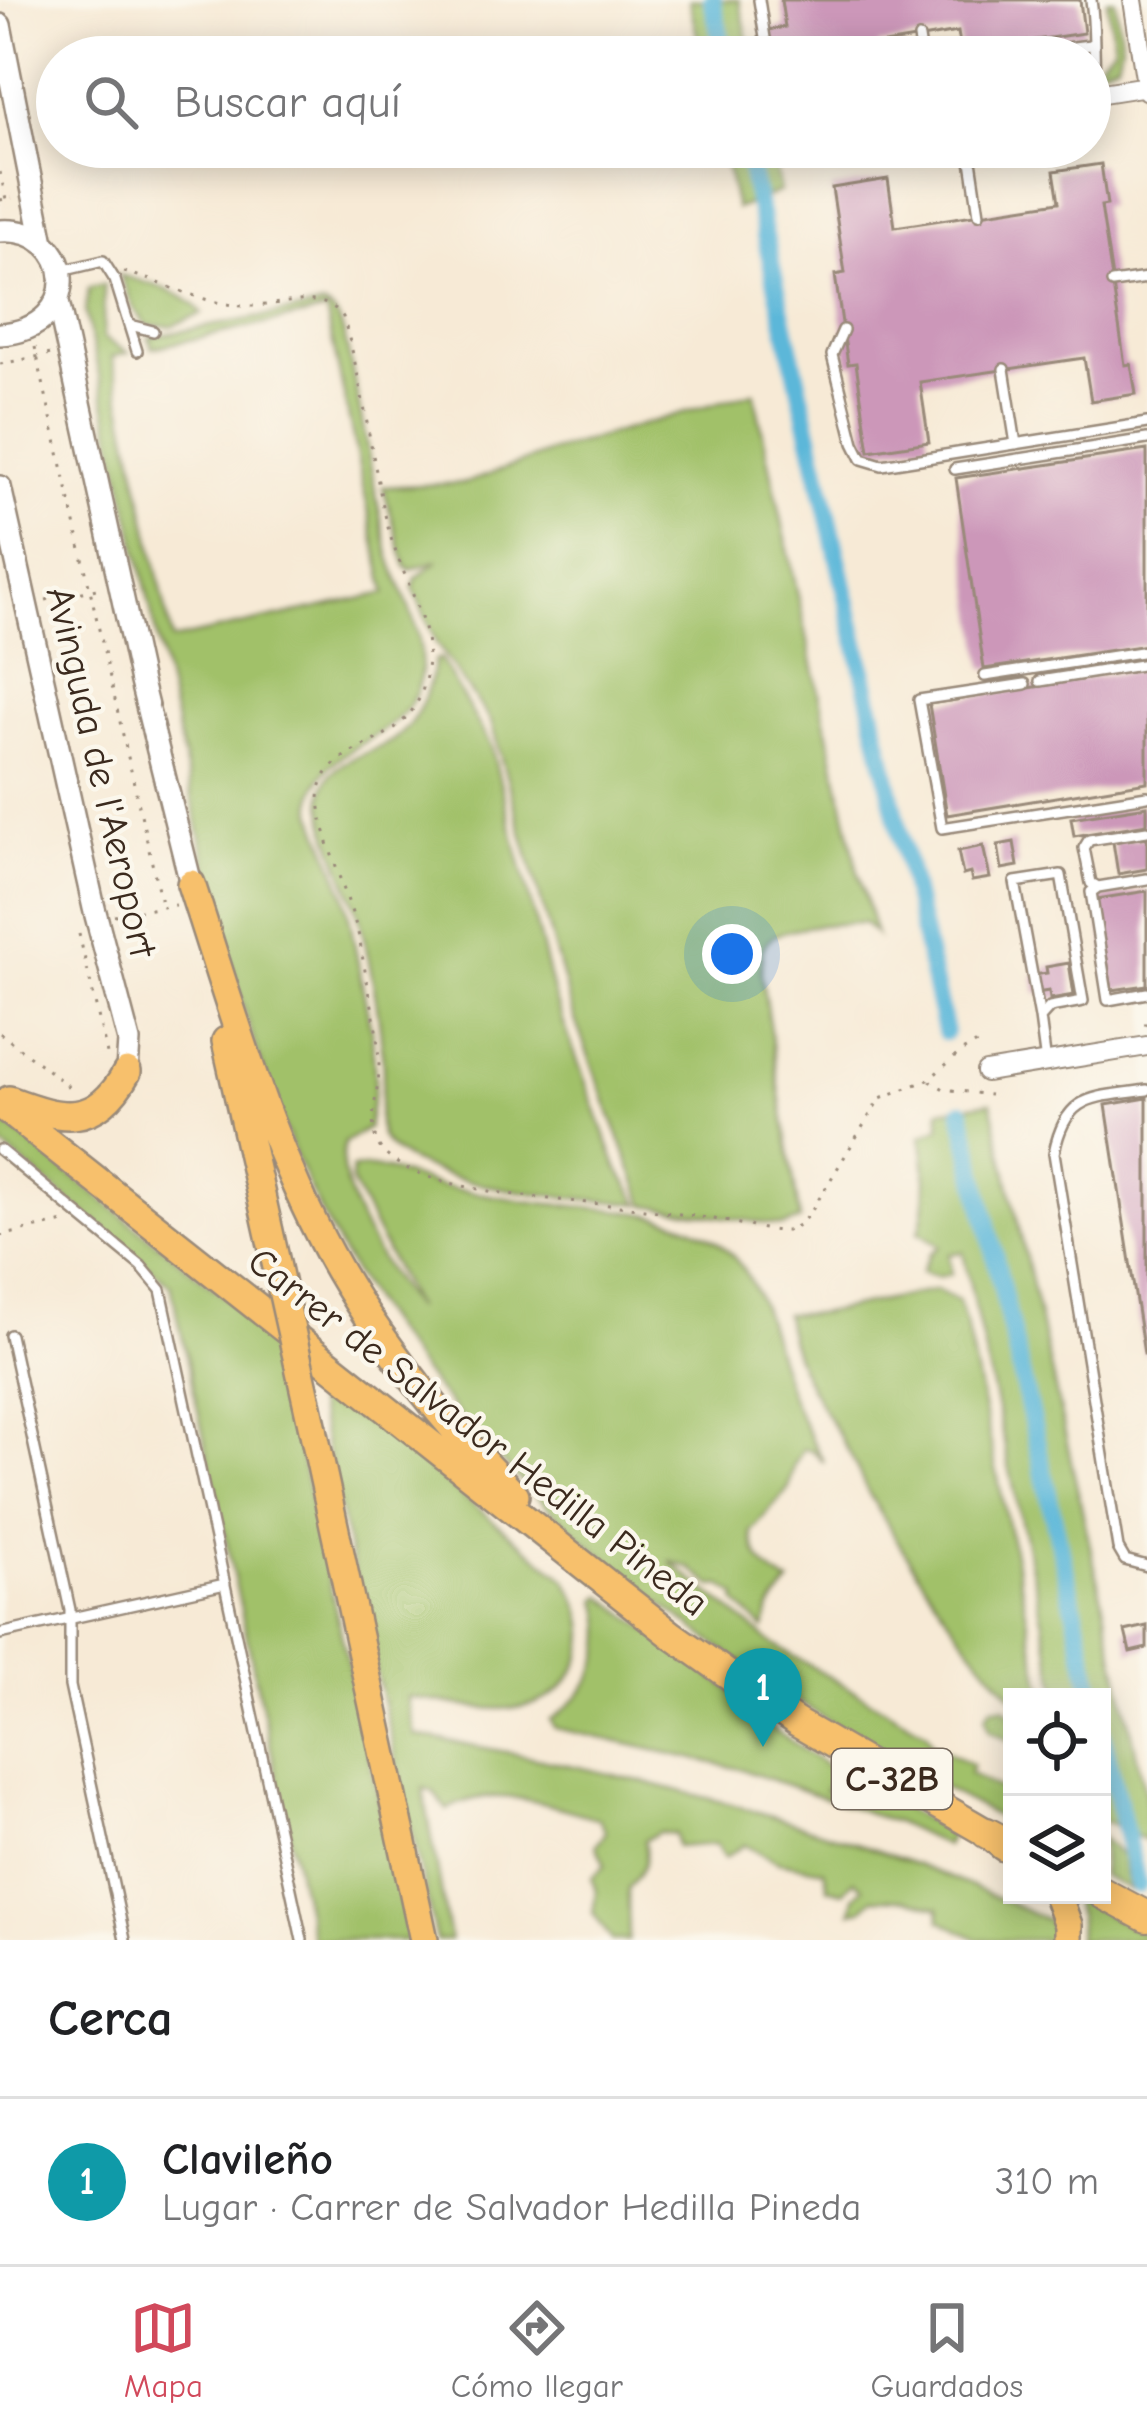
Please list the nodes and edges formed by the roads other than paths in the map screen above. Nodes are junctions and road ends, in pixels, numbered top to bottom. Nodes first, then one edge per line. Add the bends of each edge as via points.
1 (759, 0) edge
2 (1091, 0) edge
3 (1133, 0) edge
4 (0, 25) edge
5 (765, 36) edge
6 (1095, 36) edge
7 (1147, 88) edge
8 (1111, 92) edge
9 (973, 168) edge
10 (980, 214) dead end
11 (0, 231) edge
12 (43, 243) junction
13 (62, 271) junction
14 (1147, 278) edge
15 (1112, 283) dead end
16 (58, 302) junction
17 (130, 325) junction
18 (843, 330) dead end
19 (153, 331) dead end
20 (0, 334) edge
21 (137, 351) dead end
22 (1004, 369) dead end
23 (1147, 424) edge
24 (1147, 439) edge
25 (1016, 444) junction
26 (955, 469) dead end
27 (0, 487) edge
28 (1147, 651) edge
29 (1147, 664) edge
30 (985, 676) dead end
31 (1040, 681) dead end
32 (1025, 683) dead end
33 (1147, 796) edge
34 (1147, 831) edge
35 (1147, 880) edge
36 (191, 884) junction
37 (1099, 887) junction
38 (1147, 993) edge
39 (1040, 1022) junction
40 (1147, 1046) edge
41 (1046, 1063) junction
42 (127, 1072) joint
43 (986, 1072) dead end
44 (1147, 1090) edge
45 (0, 1100) edge
46 (0, 1150) edge
47 (10, 1334) dead end
48 (1147, 1567) edge
49 (599, 1578) junction
50 (225, 1584) junction
51 (71, 1618) junction
52 (0, 1634) edge
53 (1003, 1843) edge
54 (1111, 1898) edge
55 (1060, 1904) edge
56 (1147, 1917) edge
57 (125, 1940) edge
58 (302, 1940) edge
59 (424, 1940) edge
60 (1068, 1940) edge

1 - 5 lane
2 - 6 lane
3 - 7 street
4 - 12 street
7 - 8 street
9 - 10 lane
11 - 12 street
12 - 13 street
13 - 16 street, Avinguda de l'Aeroport
13 - 17 lane via 103,261
14 - 15 lane
16 - 20 street via 30,330
16 - 36 street, Avinguda de l'Aeroport
17 - 19 lane
17 - 21 lane
18 - 25 lane via 832,355 862,459 881,465
22 - 25 lane
23 - 25 lane
24 - 26 lane
27 - 42 street, Avinguda de l'Aeroport via 129,1041
28 - 30 lane
29 - 31 lane
32 - 33 lane via 919,700 942,827
34 - 37 lane via 1089,840 1091,884
35 - 37 lane
36 - 49 main road via 277,1140 331,1256 444,1414
36 - 59 main road, bridge
37 - 38 lane via 1091,892 1108,1000
39 - 39 lane via 1050,1006 1083,1001 1061,875 1015,882
39 - 41 lane
40 - 41 street
41 - 43 street
42 - 45 main road via 106,1101 85,1113 42,1113
44 - 48 lane via 1085,1099 1068,1111 1054,1153 1118,1549
45 - 49 main road, Carrer de Salvador Hedilla Pineda
46 - 50 lane via 161,1290
47 - 51 lane
49 - 53 main road, Carrer de Salvador Hedilla Pineda / C-32B via 797,1723
50 - 51 lane
50 - 58 lane
51 - 52 lane
51 - 57 lane via 70,1686
54 - 56 highway
55 - 60 main road

